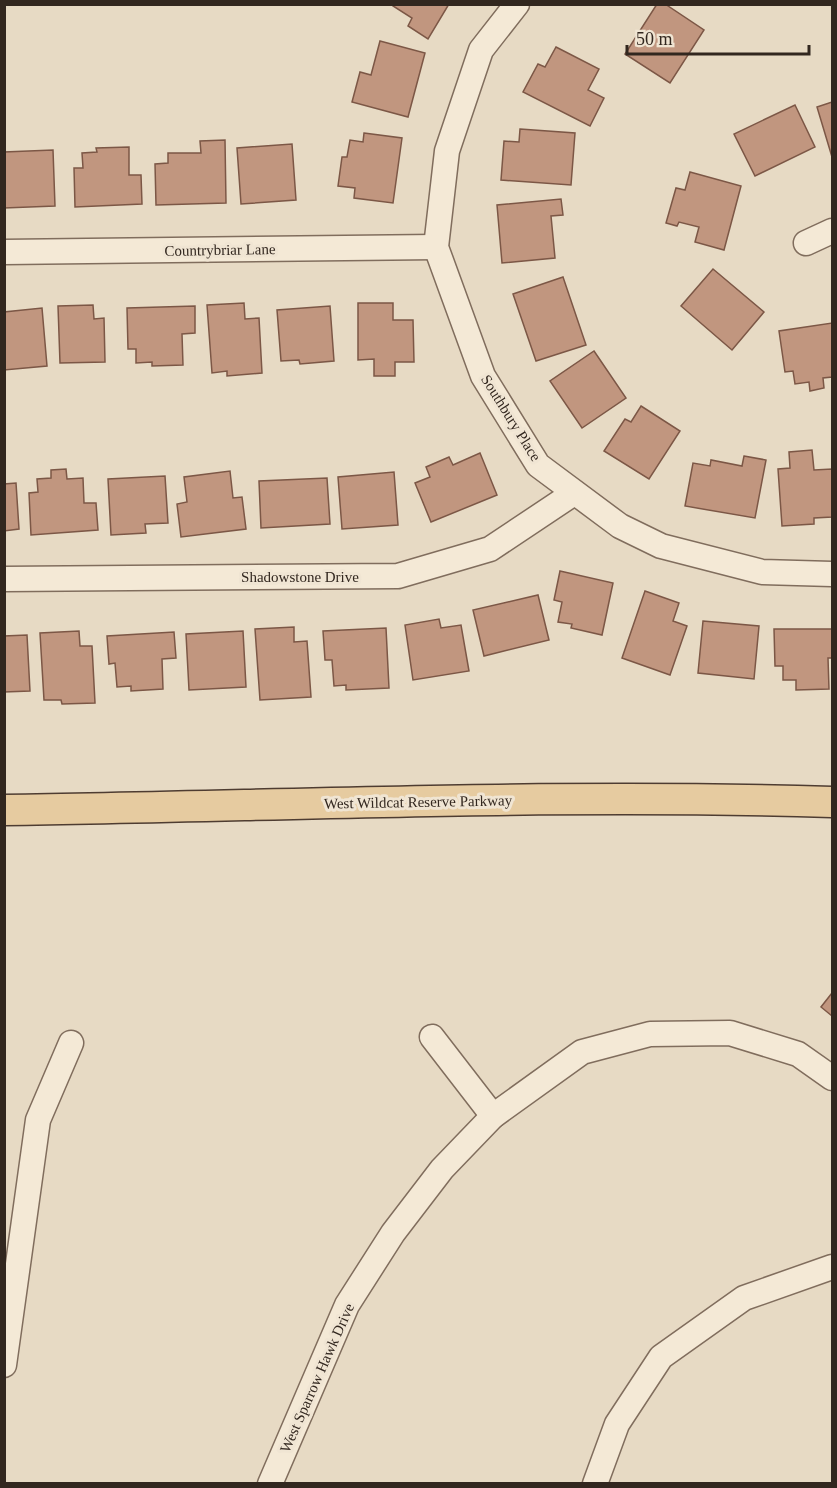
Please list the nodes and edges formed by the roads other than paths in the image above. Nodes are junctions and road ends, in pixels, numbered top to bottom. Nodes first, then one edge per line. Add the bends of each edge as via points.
1 (517, 4) edge
2 (832, 231) edge
3 (806, 243) dead end
4 (436, 247) junction
5 (4, 252) edge
6 (574, 493) junction
7 (832, 574) edge
8 (4, 579) edge
9 (832, 802) edge
10 (4, 810) edge
11 (432, 1037) dead end
12 (71, 1043) dead end
13 (832, 1078) edge
14 (493, 1116) junction
15 (832, 1267) edge
16 (4, 1365) edge
17 (270, 1484) edge
18 (595, 1484) edge

1 - 4 street, Southbury Place via 480,50 447,151
2 - 3 street
4 - 5 street, Countrybriar Lane
4 - 6 street, Southbury Place via 483,376 538,465
6 - 7 street, Southbury Place via 620,526 661,546 762,572
6 - 8 street, Shadowstone Drive via 490,549 398,576
9 - 10 main road, West Wildcat Reserve Parkway via 585,800
11 - 14 street
12 - 16 street via 38,1120
13 - 14 street, West Sparrow Hawk Drive via 798,1054 730,1033 650,1034 582,1052
14 - 17 street, West Sparrow Hawk Drive via 442,1169 393,1233 347,1305
15 - 18 street via 744,1298 661,1357 617,1424

